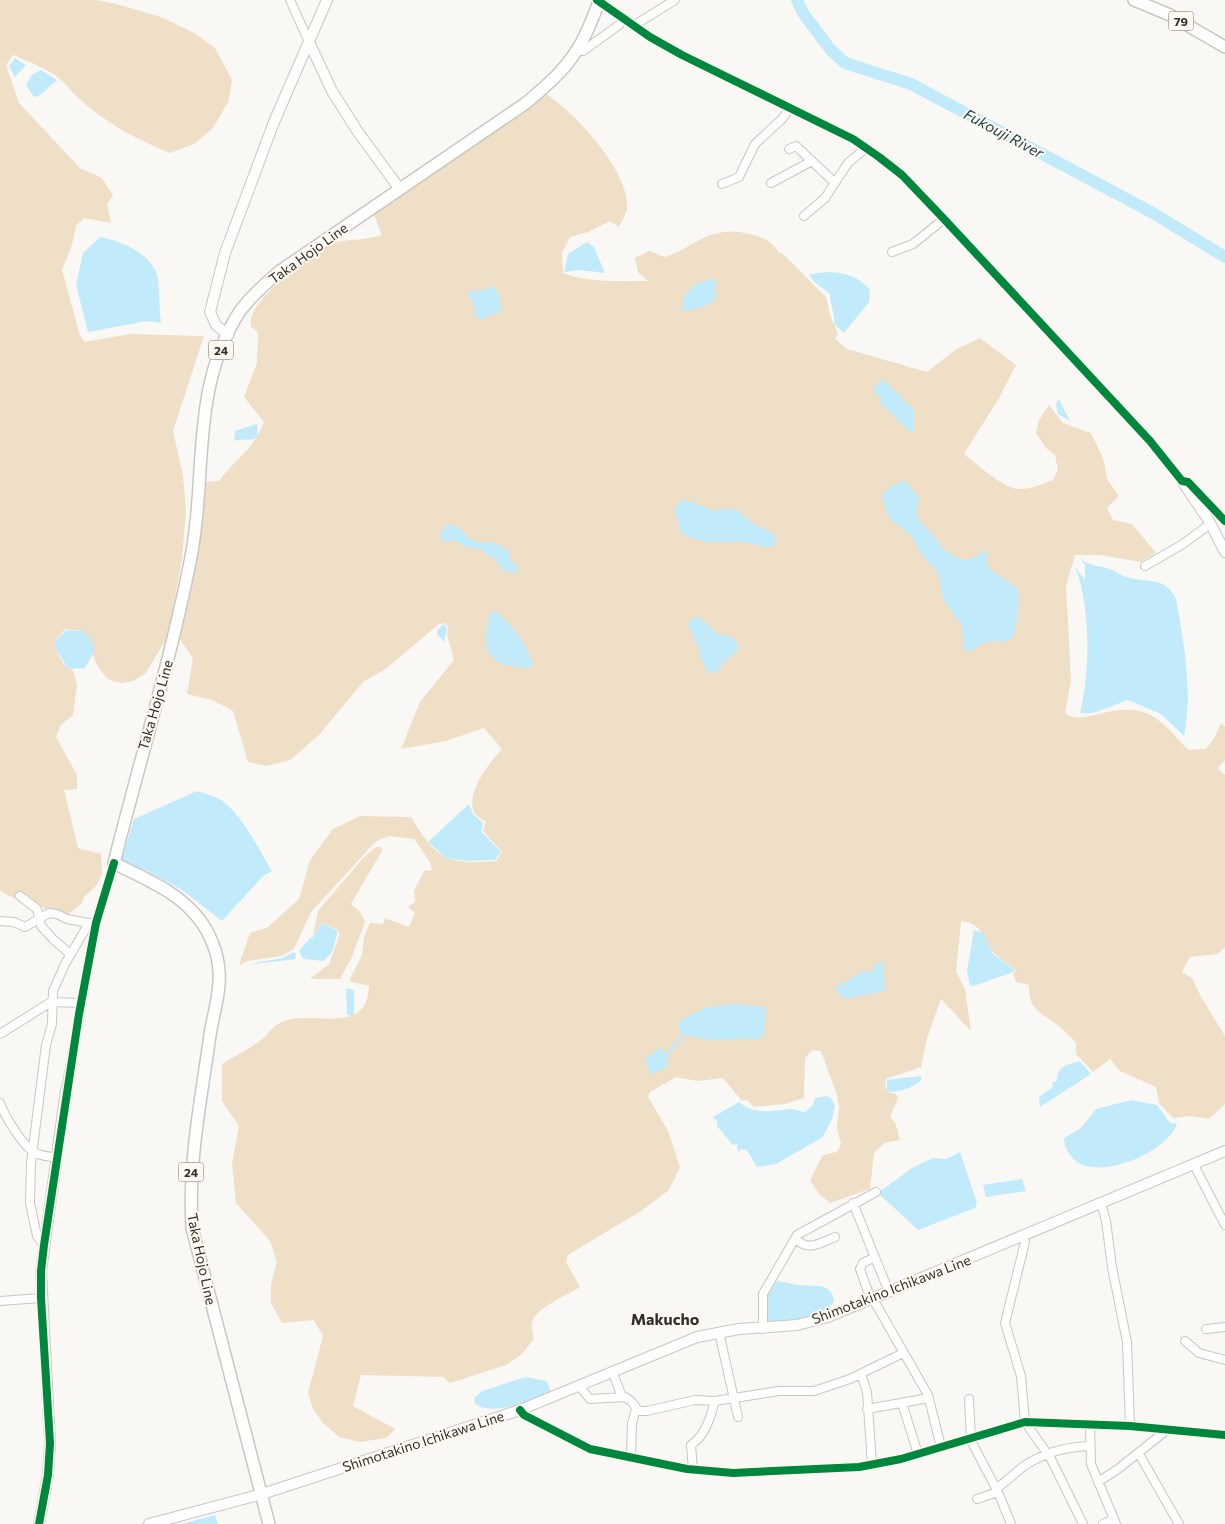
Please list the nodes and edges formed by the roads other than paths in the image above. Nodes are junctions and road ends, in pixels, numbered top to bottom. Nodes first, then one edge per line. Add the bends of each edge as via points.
1 (290, 0) edge
2 (327, 0) edge
3 (599, 0) edge
4 (675, 0) edge
5 (1134, 0) edge
6 (624, 19) junction
7 (633, 26) junction
8 (309, 42) junction
9 (1225, 47) edge
10 (578, 49) junction
11 (788, 109) junction
12 (875, 144) dead end
13 (790, 149) dead end
14 (867, 149) junction
15 (812, 161) junction
16 (834, 182) junction
17 (771, 183) dead end
18 (722, 184) dead end
19 (399, 188) junction
20 (804, 216) dead end
21 (944, 219) junction
22 (892, 252) dead end
23 (228, 335) junction
24 (1182, 481) junction
25 (1223, 519) edge
26 (1210, 522) junction
27 (1225, 552) edge
28 (1145, 566) dead end
29 (114, 863) junction
30 (20, 896) dead end
31 (40, 917) junction
32 (0, 921) edge
33 (92, 923) junction
34 (70, 954) junction
35 (53, 1002) junction
36 (81, 1003) junction
37 (0, 1034) edge
38 (66, 1090) joint
39 (0, 1103) edge
40 (1225, 1151) edge
41 (32, 1152) junction
42 (57, 1157) junction
43 (1194, 1165) junction
44 (876, 1192) dead end
45 (853, 1203) junction
46 (1101, 1203) junction
47 (1225, 1226) edge
48 (1023, 1236) junction
49 (835, 1237) dead end
50 (794, 1239) junction
51 (44, 1245) junction
52 (875, 1257) junction
53 (889, 1292) junction
54 (41, 1298) junction
55 (872, 1300) junction
56 (0, 1301) edge
57 (1225, 1327) edge
58 (763, 1329) junction
59 (1206, 1329) dead end
60 (719, 1332) junction
61 (1185, 1341) dead end
62 (903, 1353) junction
63 (1225, 1360) edge
64 (613, 1373) junction
65 (861, 1374) junction
66 (580, 1387) junction
67 (622, 1397) junction
68 (734, 1398) junction
69 (929, 1398) junction
70 (969, 1399) dead end
71 (715, 1401) junction
72 (902, 1403) junction
73 (636, 1408) junction
74 (867, 1409) junction
75 (520, 1410) junction
76 (738, 1417) dead end
77 (1025, 1422) junction
78 (1090, 1424) junction
79 (1130, 1426) junction
80 (1163, 1429) junction
81 (1225, 1435) edge
82 (970, 1439) junction
83 (1089, 1446) junction
84 (940, 1447) junction
85 (918, 1454) junction
86 (1047, 1454) junction
87 (1139, 1454) junction
88 (631, 1457) junction
89 (872, 1464) junction
90 (693, 1470) junction
91 (1098, 1482) junction
92 (997, 1490) junction
93 (262, 1494) junction
94 (977, 1499) dead end
95 (1115, 1522) edge
96 (39, 1524) edge
97 (149, 1524) edge
98 (269, 1524) edge
99 (1011, 1524) edge
100 (1083, 1524) edge
101 (1103, 1524) edge
102 (1179, 1524) edge

1 - 8 street
2 - 8 main road
3 - 6 street
3 - 10 main road, Taka Hojo Line / 24
4 - 7 street
5 - 9 main road, 79 via 1177,19
6 - 7 street
6 - 10 street via 583,51
7 - 11 street via 682,56
8 - 19 main road via 332,91
8 - 23 main road via 274,122 225,253 210,312 216,325
10 - 19 main road, Taka Hojo Line / 24 via 559,73 526,103
11 - 14 street via 853,139
11 - 18 street via 755,144 740,176
12 - 14 street
13 - 15 street via 796,146
14 - 16 street via 848,163
14 - 21 street via 902,176
15 - 16 street
15 - 17 street
16 - 20 street via 828,194
19 - 23 main road, Taka Hojo Line / 24 via 280,271 241,310
21 - 22 street via 913,244
21 - 24 street via 1150,441
23 - 29 main road, Taka Hojo Line / 24 via 208,390 203,416 191,560 167,665
24 - 25 street via 1188,482
24 - 26 main road
25 - 26 street
26 - 27 main road
26 - 28 street via 1183,544
29 - 33 street
29 - 93 main road, Taka Hojo Line / 24 via 171,892 188,906 208,934 216,955 219,972 216,1002 192,1155 192,1228
30 - 31 street via 37,909
31 - 32 street via 25,927
31 - 33 street via 49,913 67,920
31 - 34 street via 41,926
33 - 34 street
33 - 36 street
34 - 35 street via 53,991
35 - 36 street
35 - 37 street
35 - 41 street
36 - 38 street
38 - 42 main road
39 - 41 street
40 - 43 main road, Shimotakino Ichikawa Line
41 - 42 street
41 - 51 street via 30,1203 37,1236
42 - 51 main road
43 - 46 main road, Shimotakino Ichikawa Line
43 - 47 street
44 - 45 street
45 - 50 street via 804,1229
45 - 52 street
46 - 48 main road, Shimotakino Ichikawa Line
46 - 79 street via 1127,1342
48 - 53 main road, Shimotakino Ichikawa Line
48 - 77 street via 1025,1242 1005,1323 1021,1376
49 - 50 street via 806,1247
50 - 58 street via 763,1294
51 - 54 main road
52 - 53 street
52 - 55 street via 863,1263 860,1270
53 - 55 main road, Shimotakino Ichikawa Line
54 - 56 street
54 - 96 main road via 50,1443
55 - 58 main road, Shimotakino Ichikawa Line via 820,1319
55 - 62 street
57 - 59 street
58 - 60 main road, Shimotakino Ichikawa Line
60 - 64 main road, Shimotakino Ichikawa Line via 682,1342
60 - 68 street
61 - 63 street via 1199,1353
62 - 65 street
62 - 69 street via 917,1372
64 - 66 main road, Shimotakino Ichikawa Line
64 - 67 street
65 - 68 street via 814,1391 779,1391
65 - 74 street via 867,1392
66 - 67 street via 590,1399
66 - 75 main road, Shimotakino Ichikawa Line
67 - 73 street via 632,1401
68 - 71 street
68 - 76 street
69 - 72 street
69 - 84 street
70 - 82 street
71 - 73 street via 695,1400 647,1411
71 - 90 street via 705,1432 691,1445
72 - 74 street
72 - 85 street
73 - 88 street
74 - 89 street
75 - 88 street via 590,1449
75 - 93 main road, Shimotakino Ichikawa Line
77 - 78 street
77 - 82 street
77 - 86 street
78 - 79 street
78 - 83 street
79 - 80 street
80 - 81 street
80 - 87 street via 1163,1433
82 - 84 street
82 - 92 street
83 - 86 street via 1064,1448
83 - 91 street
84 - 85 street
85 - 89 street
86 - 92 street via 1020,1469
86 - 100 street
87 - 91 street
87 - 102 street
88 - 90 street
89 - 90 street via 741,1473
91 - 95 street
92 - 94 street
92 - 99 street
93 - 97 main road, Shimotakino Ichikawa Line
93 - 98 main road, Taka Hojo Line / 24
95 - 101 street

